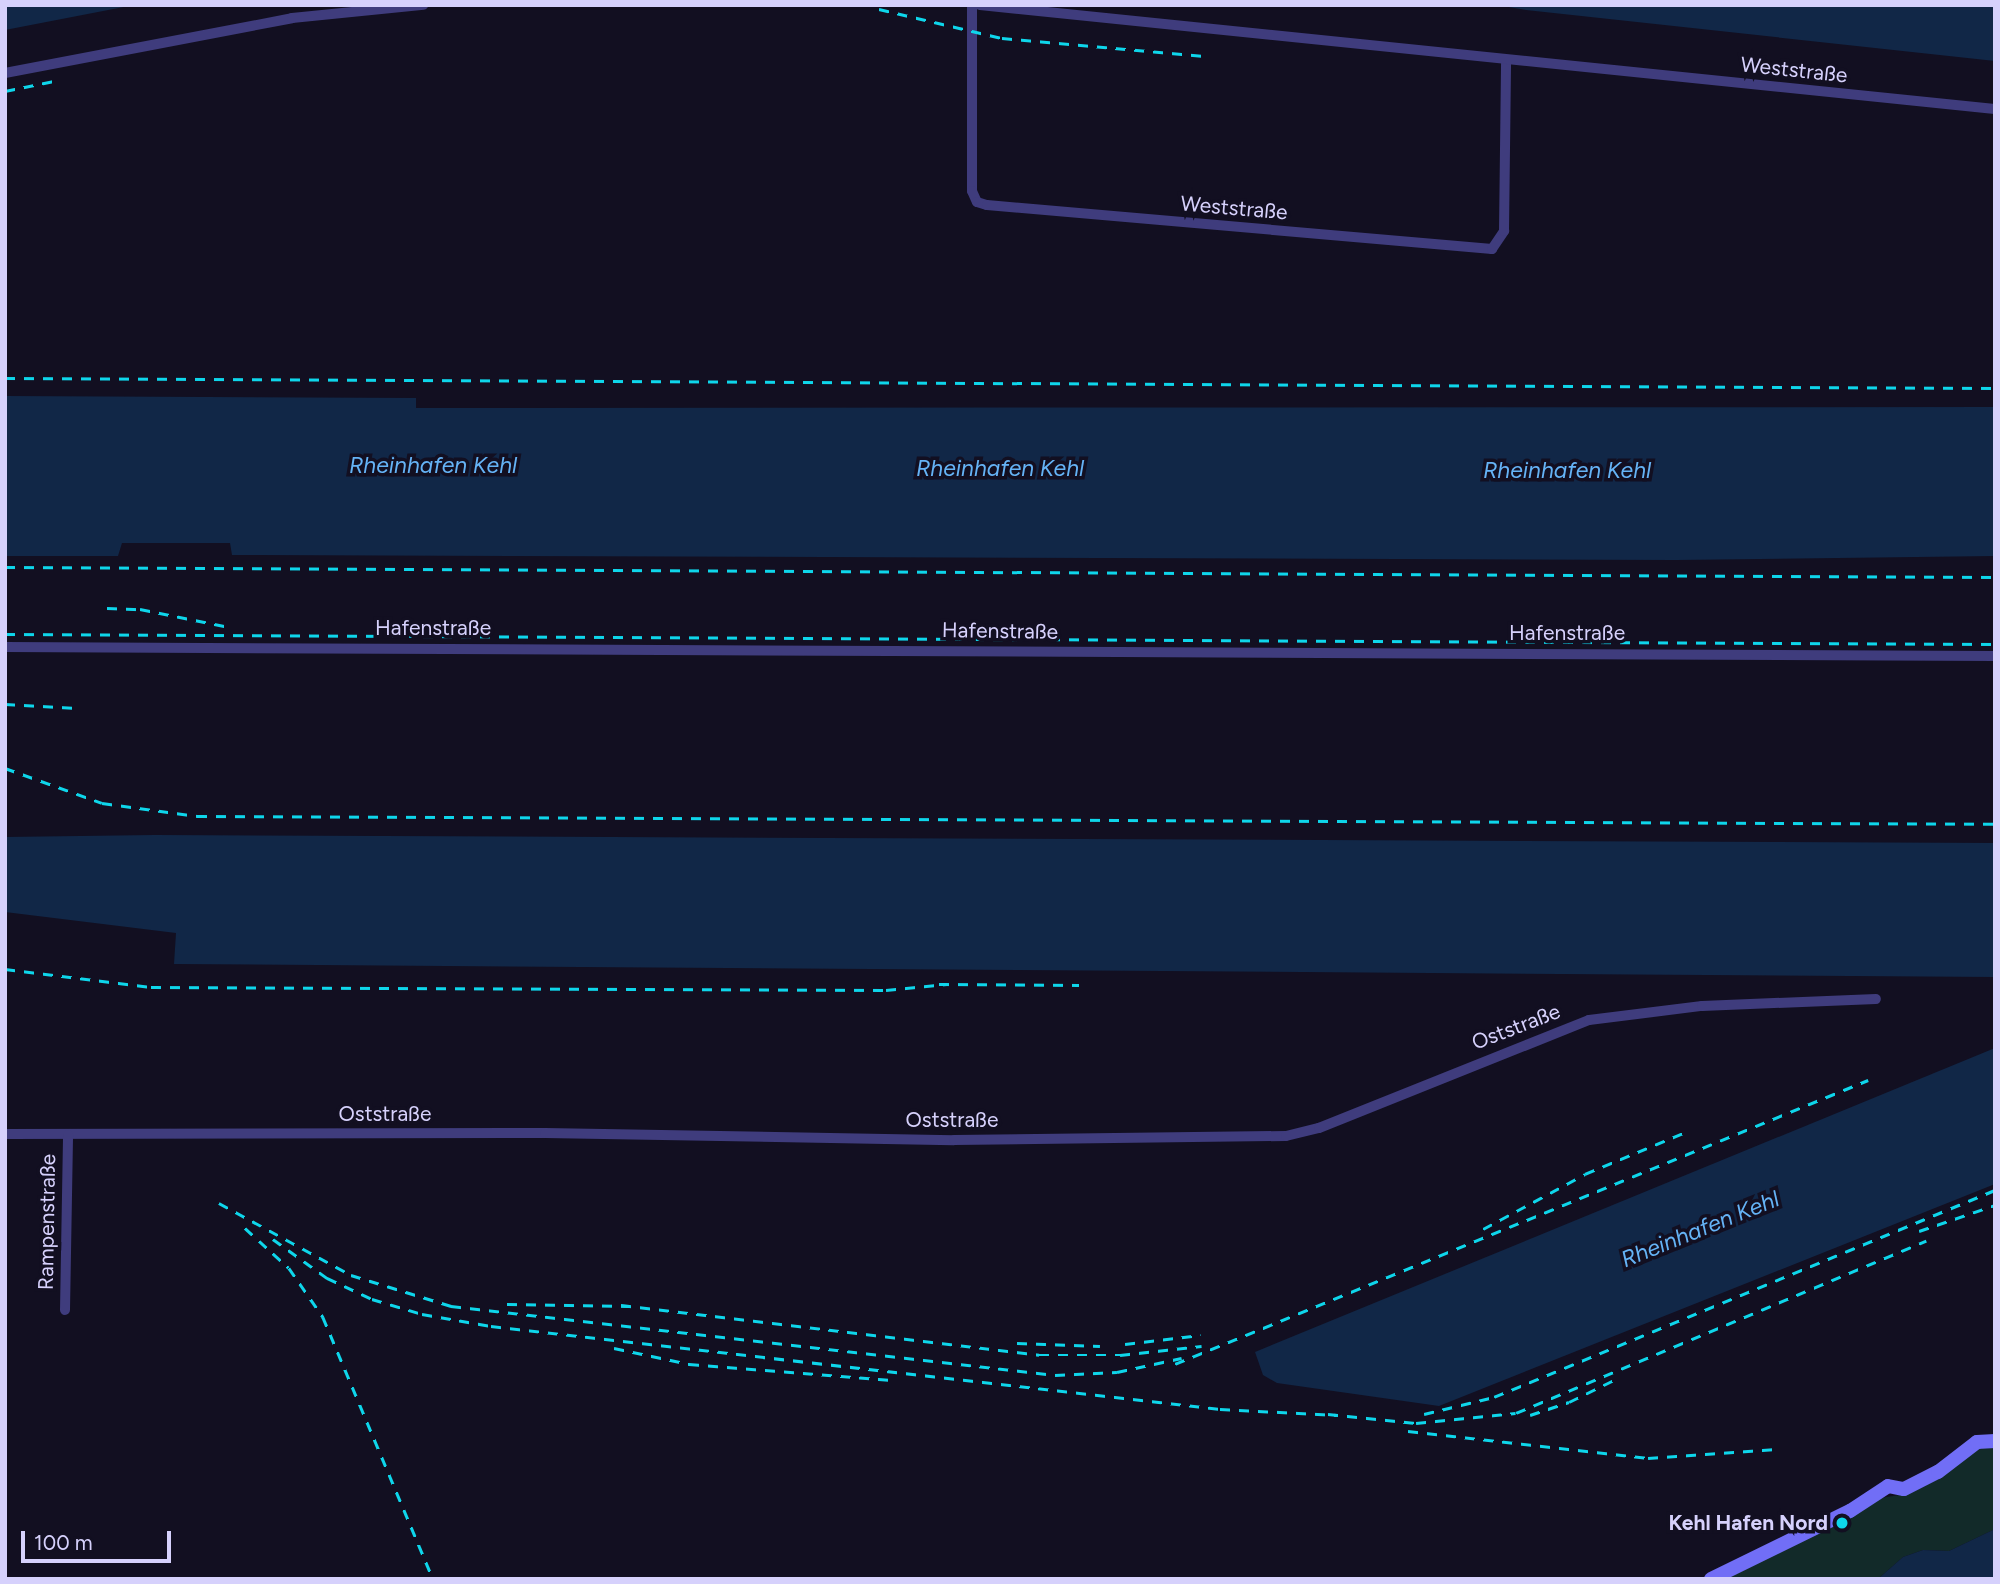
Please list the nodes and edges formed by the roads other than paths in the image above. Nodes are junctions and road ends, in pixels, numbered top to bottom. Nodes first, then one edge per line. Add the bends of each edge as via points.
1 (423, 5) edge
2 (972, 5) edge
3 (981, 5) edge
4 (1506, 60) junction
5 (5, 73) edge
6 (1995, 109) edge
7 (5, 647) edge
8 (1995, 656) edge
9 (1876, 999) dead end
10 (5, 1134) edge
11 (68, 1135) junction
12 (65, 1310) dead end
13 (1995, 1441) edge
14 (1711, 1579) edge

1 - 5 street via 265,22
2 - 4 street, Weststraße via 972,191 977,202 987,205 1492,249 1504,230
3 - 4 street, Weststraße
4 - 6 street, Weststraße
7 - 8 street, Hafenstraße
9 - 11 street, Oststraße via 1702,1006 1590,1020 1319,1128 1286,1136 954,1140 435,1133
10 - 11 street, Oststraße
11 - 12 street, Rampenstraße
13 - 14 street via 1977,1442 1938,1472 1904,1489 1888,1486 1850,1511

